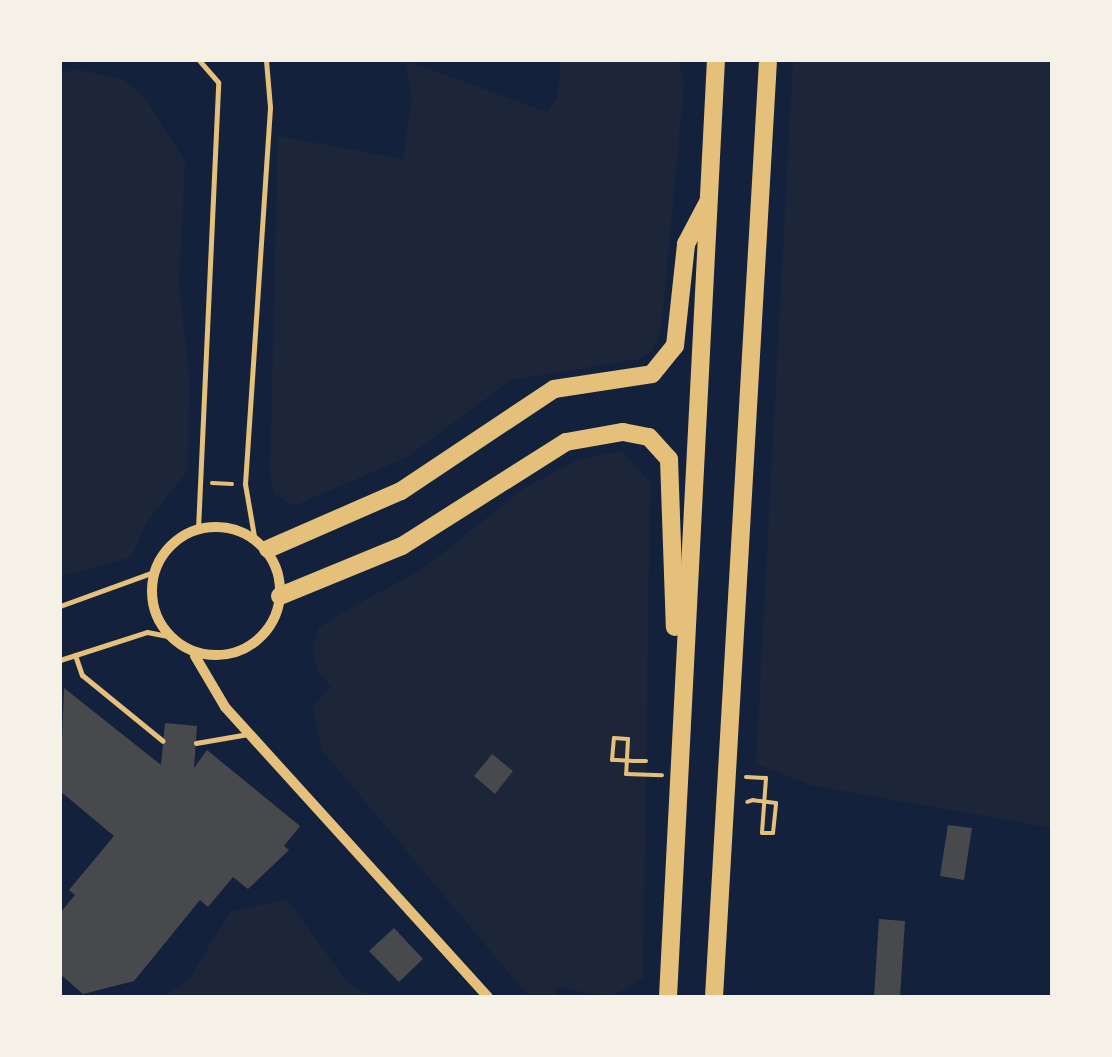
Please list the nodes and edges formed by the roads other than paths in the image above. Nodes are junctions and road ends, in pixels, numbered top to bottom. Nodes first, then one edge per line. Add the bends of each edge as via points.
1 (199, 60) edge
2 (266, 60) edge
3 (716, 60) edge
4 (768, 60) edge
5 (708, 202) junction
6 (198, 529) junction
7 (261, 543) junction
8 (154, 572) junction
9 (280, 596) junction
10 (60, 606) edge
11 (168, 636) junction
12 (74, 656) junction
13 (194, 656) junction
14 (60, 660) edge
15 (680, 685) junction
16 (250, 734) junction
17 (163, 741) dead end
18 (196, 743) dead end
19 (488, 997) edge
20 (668, 997) edge
21 (714, 997) edge

1 - 6 lane via 218,82
2 - 7 lane via 270,107 245,484
3 - 5 highway
4 - 21 highway
5 - 7 highway via 686,244 674,346 652,374 554,389 401,491
5 - 15 highway
6 - 7 street via 217,525
6 - 8 street
7 - 9 street
8 - 10 lane
8 - 11 street via 153,609
9 - 13 street via 252,644 230,655
9 - 15 highway via 380,558 566,442 599,433 641,434 669,459
11 - 12 lane via 148,632
11 - 13 street
12 - 14 lane
12 - 17 lane via 82,676
13 - 16 street via 207,684
15 - 20 highway
16 - 18 lane
16 - 19 street

